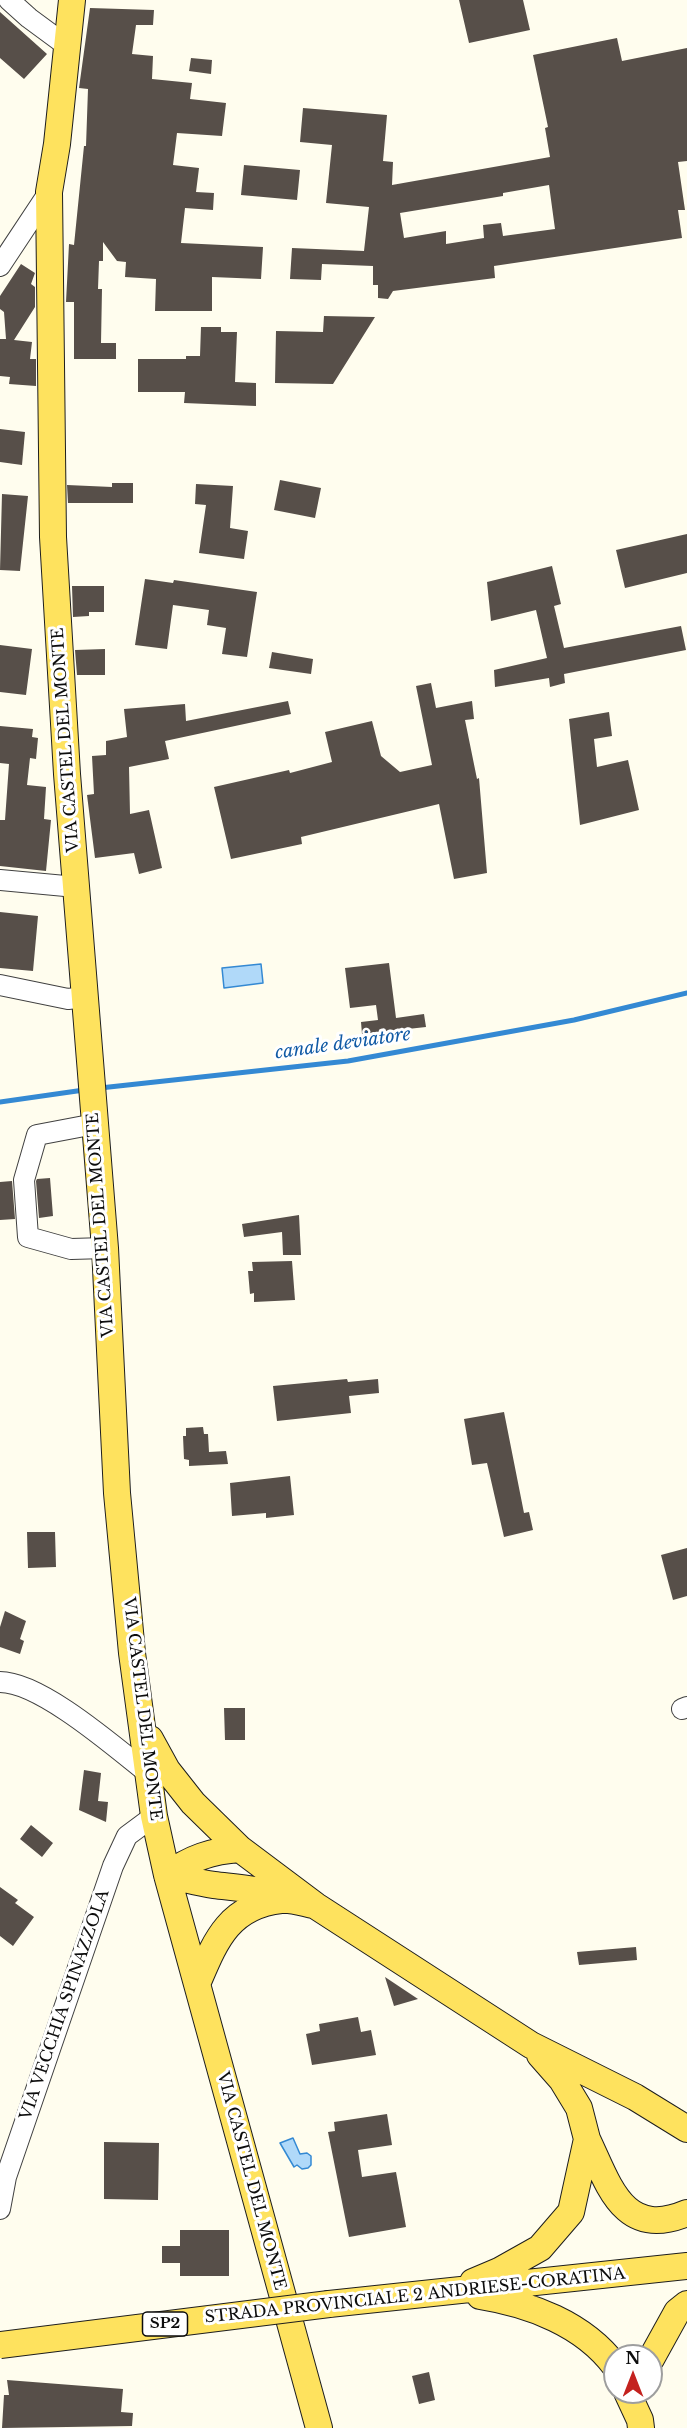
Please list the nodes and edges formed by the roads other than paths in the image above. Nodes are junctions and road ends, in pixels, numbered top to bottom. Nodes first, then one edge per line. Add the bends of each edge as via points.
1 (9, 0) edge
2 (72, 0) edge
3 (67, 46) junction
4 (49, 192) junction
5 (0, 267) edge
6 (0, 879) edge
7 (76, 887) junction
8 (0, 986) edge
9 (85, 997) junction
10 (93, 1101) junction
11 (105, 1248) junction
12 (0, 1682) edge
13 (142, 1724) junction
14 (149, 1774) junction
15 (154, 1816) junction
16 (240, 1848) junction
17 (167, 1875) junction
18 (282, 1900) junction
19 (316, 1906) junction
20 (198, 1984) junction
21 (531, 2044) junction
22 (687, 2129) edge
23 (587, 2139) junction
24 (0, 2209) edge
25 (687, 2213) edge
26 (687, 2266) edge
27 (450, 2291) junction
28 (687, 2304) edge
29 (659, 2344) edge
30 (0, 2345) edge
31 (603, 2353) edge
32 (632, 2404) edge
33 (643, 2404) edge
34 (640, 2424) edge
35 (319, 2428) edge

1 - 3 street
2 - 3 main road, VIA CASTEL DEL MONTE
3 - 4 main road, VIA CASTEL DEL MONTE
4 - 5 street
4 - 7 main road, VIA CASTEL DEL MONTE via 53,537
6 - 7 street
7 - 9 main road, VIA CASTEL DEL MONTE
8 - 9 street via 68,999
9 - 10 main road, VIA CASTEL DEL MONTE
10 - 11 main road, VIA CASTEL DEL MONTE
10 - 11 street via 37,1135 24,1180 28,1237 71,1249
11 - 13 main road, VIA CASTEL DEL MONTE via 117,1493
12 - 14 street via 12,1682 56,1706
13 - 14 main road, VIA CASTEL DEL MONTE
13 - 16 main road via 167,1770 193,1803
14 - 15 main road, VIA CASTEL DEL MONTE
15 - 17 main road, VIA CASTEL DEL MONTE
15 - 24 street, VIA VECCHIA SPINAZZOLA via 127,1836 113,1866 6,2177
16 - 17 main road via 200,1856
16 - 19 main road
17 - 18 main road via 254,1889
17 - 20 main road, VIA CASTEL DEL MONTE
18 - 19 main road
18 - 20 main road via 244,1912 228,1925 215,1942
19 - 21 main road
20 - 35 main road, VIA CASTEL DEL MONTE
21 - 22 main road via 635,2097
21 - 23 main road via 562,2080 579,2108
23 - 25 main road via 617,2200 639,2218 670,2220
23 - 27 main road via 571,2212 540,2248 499,2271
26 - 27 main road, STRADA PROVINCIALE 2 ANDRIESE-CORATINA / SP2
27 - 30 main road, STRADA PROVINCIALE 2 ANDRIESE-CORATINA / SP2, bridge
27 - 31 main road via 504,2300 544,2313 592,2341
28 - 29 main road via 677,2312
32 - 34 main road
33 - 34 main road

